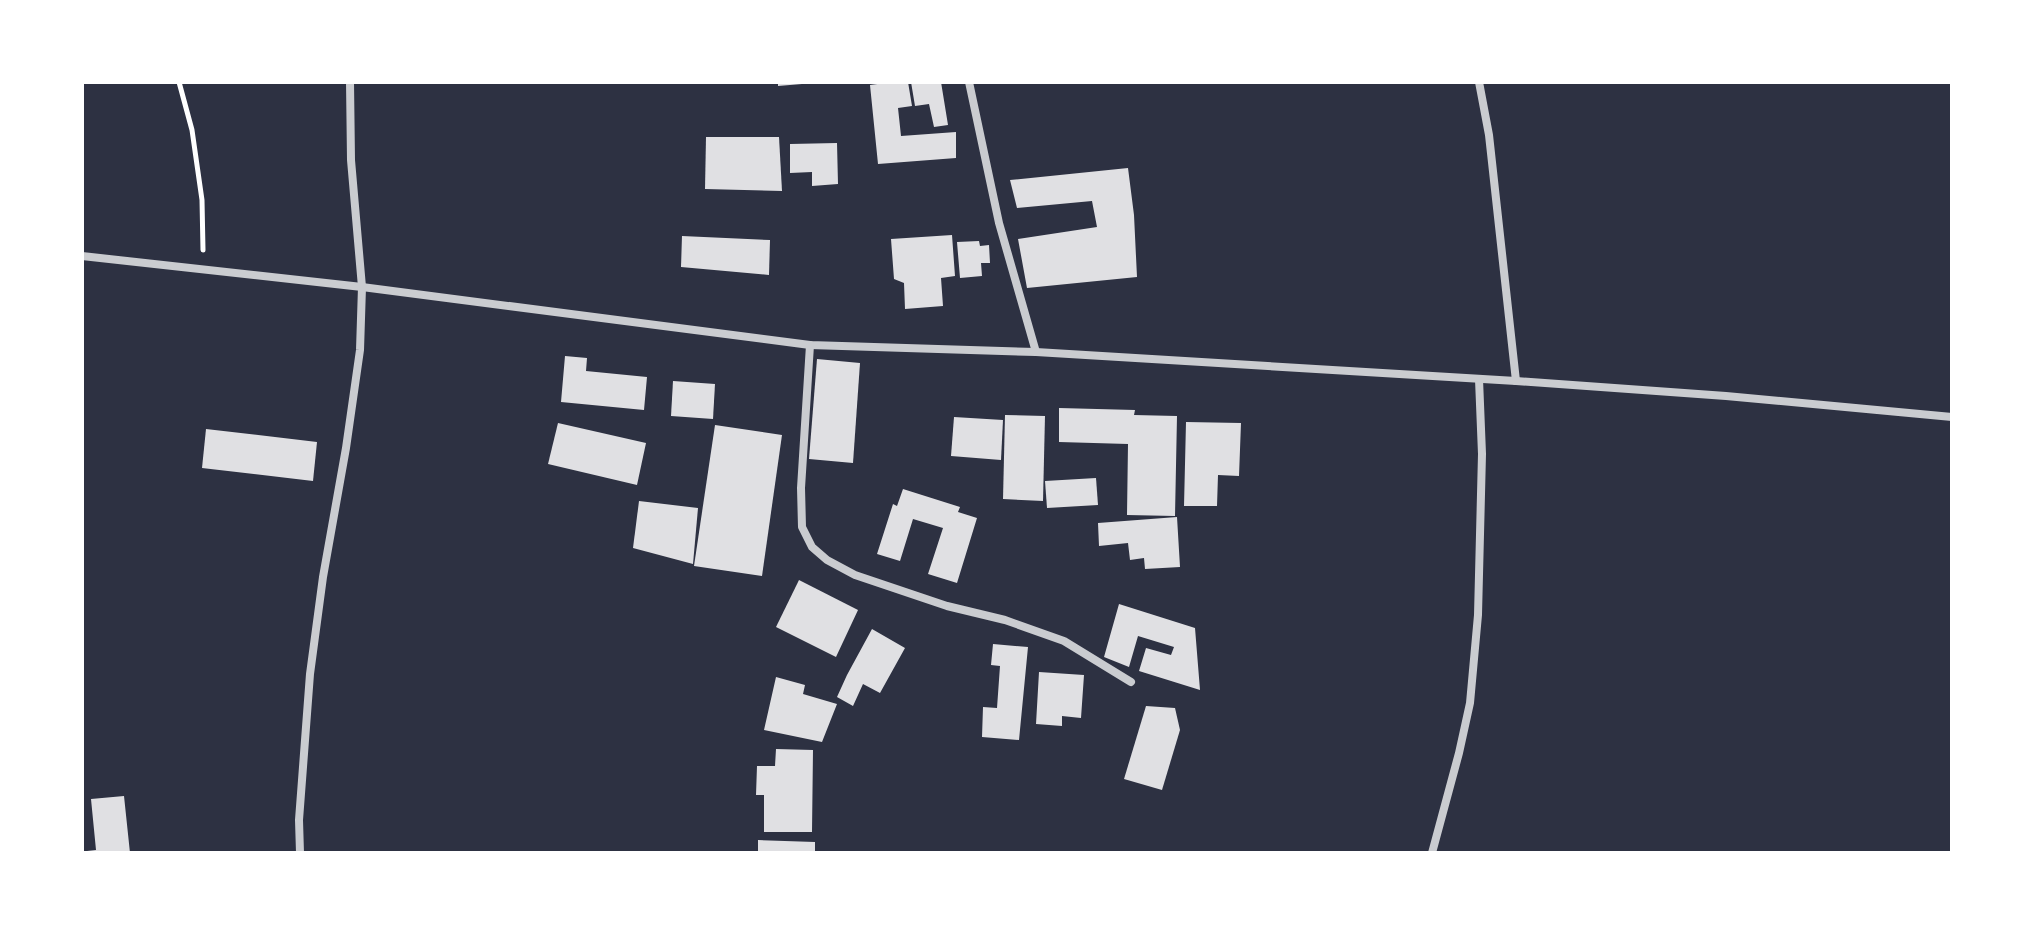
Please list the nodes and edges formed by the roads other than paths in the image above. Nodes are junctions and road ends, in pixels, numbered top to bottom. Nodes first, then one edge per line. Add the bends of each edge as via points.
1 (350, 82) edge
2 (969, 82) edge
3 (1479, 82) edge
4 (82, 256) edge
5 (362, 287) junction
6 (810, 345) junction
7 (1036, 352) junction
8 (1479, 379) junction
9 (1516, 381) junction
10 (1952, 417) edge
11 (1131, 682) dead end
12 (300, 853) edge
13 (1432, 853) edge

1 - 5 street
2 - 7 street via 999,223
3 - 9 street
4 - 5 street
5 - 6 street
5 - 12 street via 360,350 310,674
6 - 7 street
6 - 11 street via 801,488 802,527 812,547 855,575 1064,641
7 - 8 street
8 - 9 street
8 - 13 street via 1478,615 1470,703
9 - 10 street

